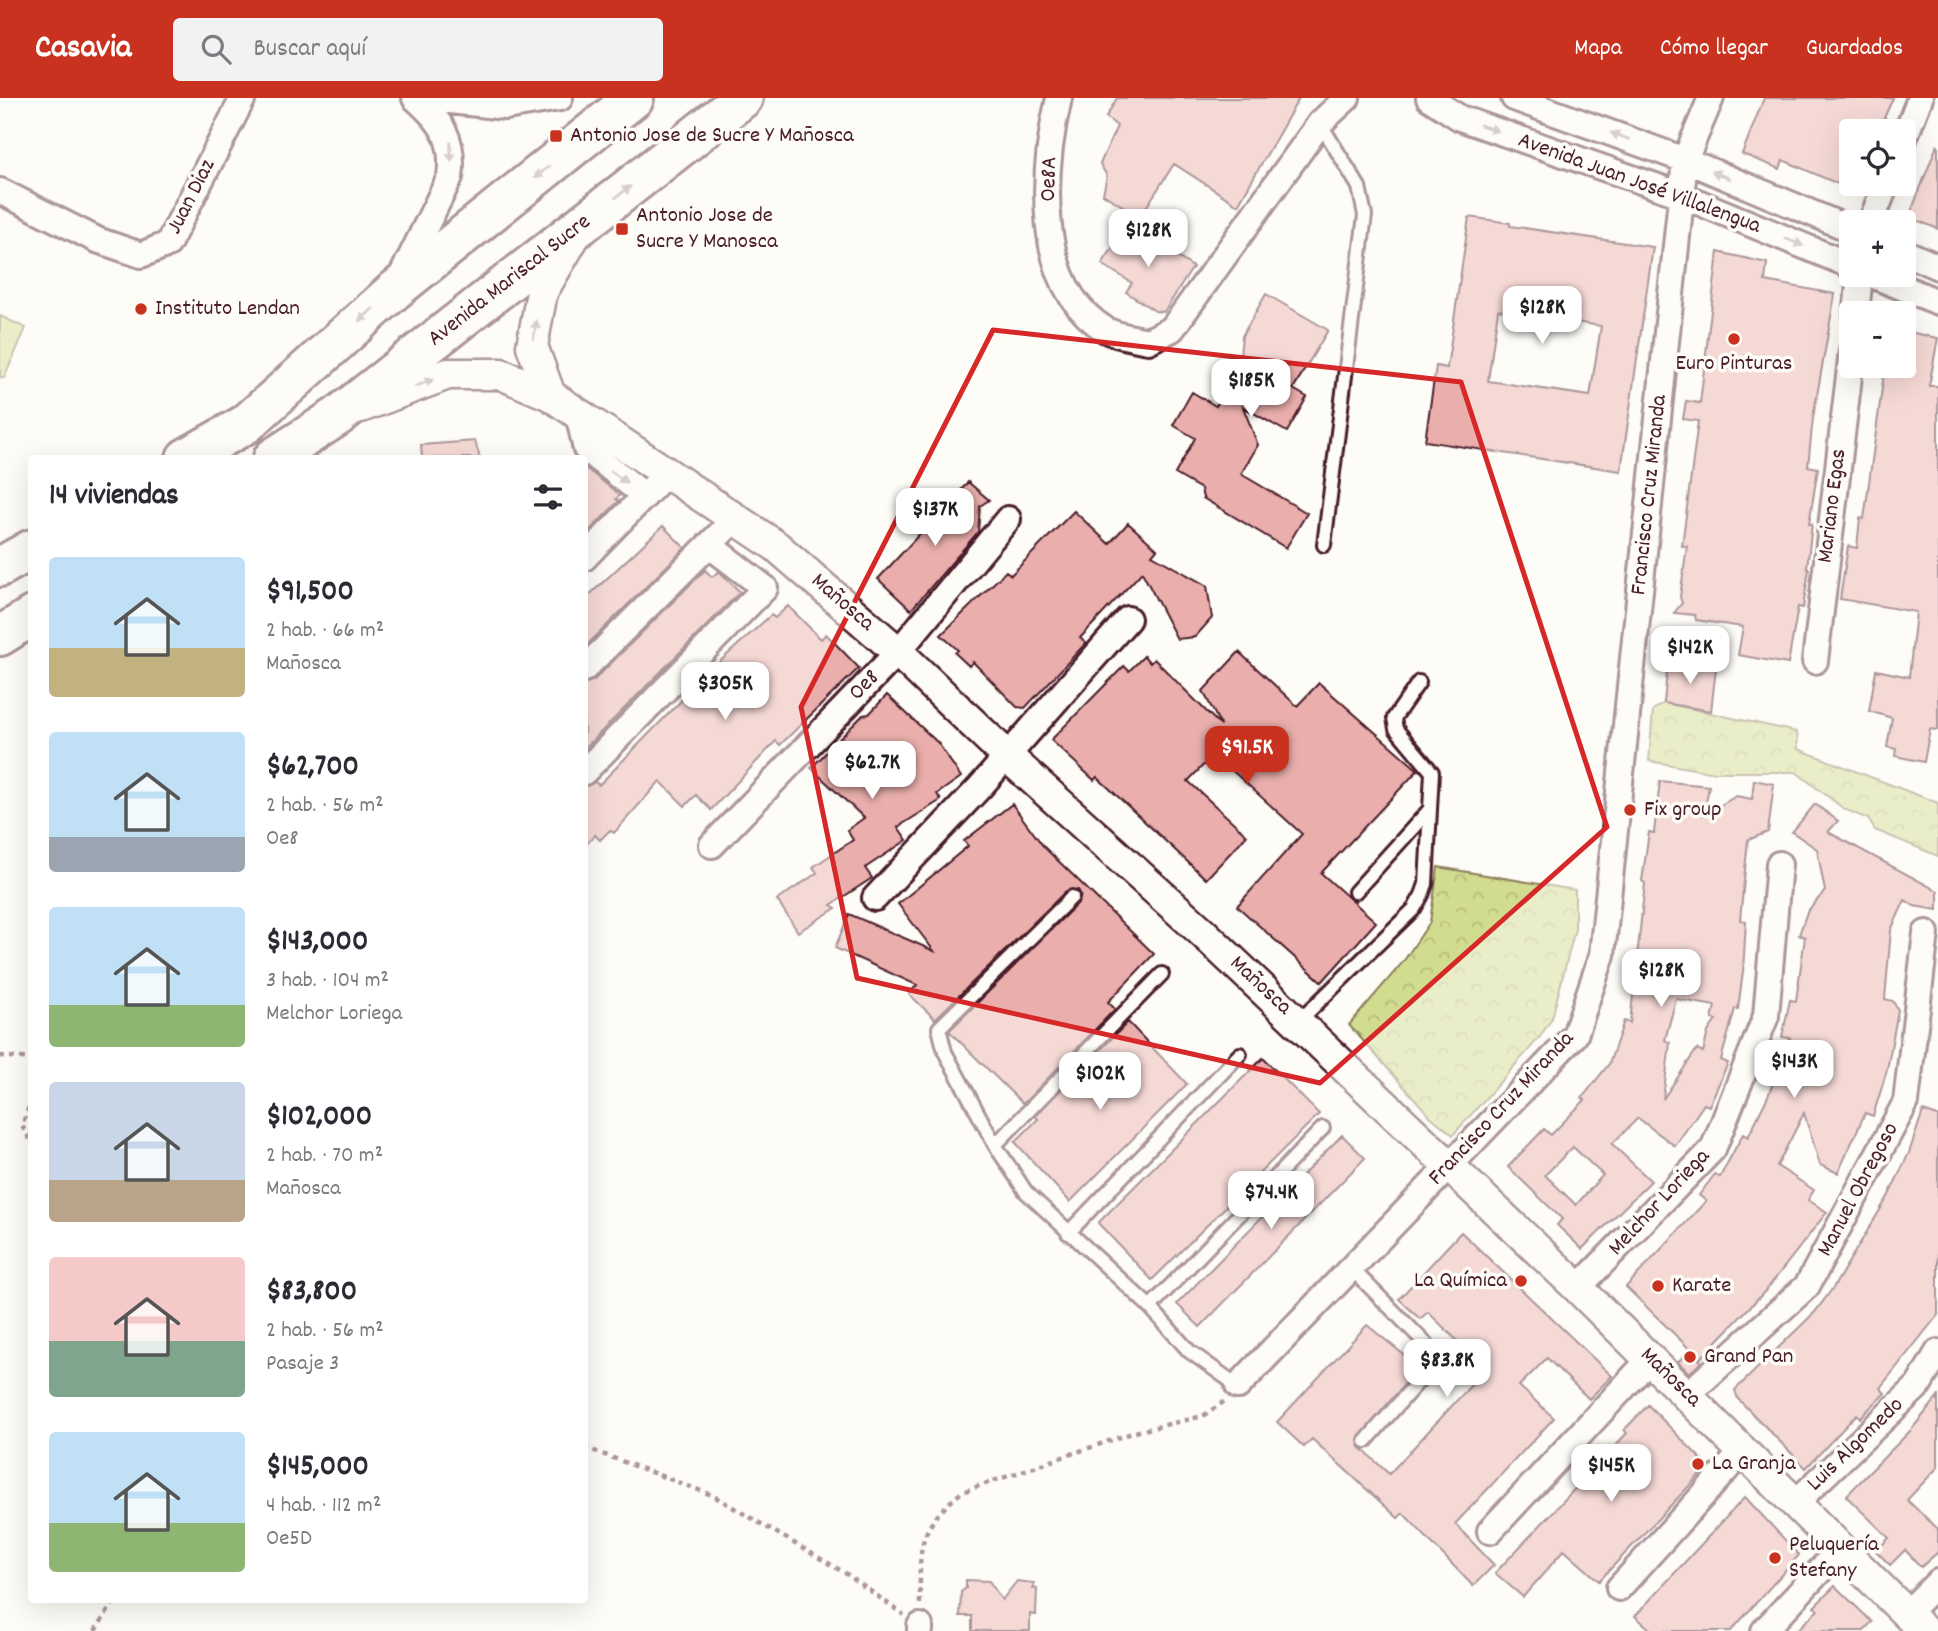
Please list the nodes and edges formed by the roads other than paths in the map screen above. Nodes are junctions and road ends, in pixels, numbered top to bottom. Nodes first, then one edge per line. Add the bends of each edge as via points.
1 (243, 98) edge
2 (415, 98) edge
3 (422, 98) edge
4 (560, 98) edge
5 (634, 98) edge
6 (743, 98) edge
7 (1059, 98) edge
8 (1347, 98) edge
9 (1429, 98) edge
10 (1514, 98) edge
11 (1710, 98) edge
12 (1920, 98) edge
13 (1912, 119) edge
14 (1320, 122) junction
15 (1685, 160) junction
16 (0, 191) edge
17 (1681, 195) junction
18 (580, 225) junction
19 (1839, 225) edge
20 (1916, 257) edge
21 (1839, 261) edge
22 (1938, 267) edge
23 (1901, 287) edge
24 (395, 290) junction
25 (1938, 302) edge
26 (1849, 378) edge
27 (550, 395) junction
28 (578, 414) junction
29 (338, 416) junction
30 (191, 455) edge
31 (277, 455) edge
32 (667, 473) junction
33 (645, 496) junction
34 (735, 519) junction
35 (1008, 519) dead end
36 (709, 545) junction
37 (1324, 545) dead end
38 (28, 551) edge
39 (588, 554) edge
40 (0, 567) edge
41 (28, 618) edge
42 (1128, 620) dead end
43 (0, 636) edge
44 (898, 652) junction
45 (1815, 661) dead end
46 (588, 665) edge
47 (1419, 682) dead end
48 (1007, 756) junction
49 (588, 768) edge
50 (1430, 809) junction
51 (712, 845) dead end
52 (1779, 864) dead end
53 (1356, 892) dead end
54 (1072, 897) dead end
55 (875, 898) dead end
56 (1926, 933) dead end
57 (1161, 974) dead end
58 (1298, 1022) junction
59 (1240, 1054) dead end
60 (1323, 1128) dead end
61 (995, 1145) junction
62 (1450, 1167) junction
63 (1068, 1233) junction
64 (1351, 1268) junction
65 (1578, 1288) junction
66 (1150, 1307) junction
67 (1938, 1352) edge
68 (1650, 1359) junction
69 (1238, 1386) joint
70 (1687, 1395) junction
71 (1366, 1441) dead end
72 (1743, 1451) junction
73 (1795, 1503) junction
74 (1490, 1531) dead end
75 (1840, 1549) junction
76 (1938, 1582) edge
77 (1619, 1588) dead end
78 (1915, 1623) edge
79 (1764, 1631) edge

1 - 16 street, Juan Diaz via 168,244 141,255 97,240
2 -> 24 street via 439,119 450,138 452,158 450,177
3 - 4 street via 506,107
5 -> 24 main road
18 -> 6 main road, Avenida Mariscal Sucre
7 - 14 street, Oe8A via 1046,186 1053,261 1081,309 1108,331 1147,341 1172,329
8 - 14 street
9 -> 17 street, Avenida Juan José Villalengua via 1460,118
15 -> 10 street, Avenida Juan José Villalengua
11 - 15 street, Francisco Cruz Miranda
12 - 13 street
14 - 37 lane via 1359,187 1365,215
15 - 17 street, Francisco Cruz Miranda
19 -> 15 street, Avenida Juan José Villalengua
17 -> 21 street, Avenida Juan José Villalengua
17 - 62 street, Francisco Cruz Miranda via 1602,955 1574,1035
27 -> 18 street via 532,346 542,292
18 - 29 main road, Avenida Mariscal Sucre
20 - 22 street
23 - 25 street
24 -> 30 main road via 246,424
26 - 45 street, Mariano Egas
27 - 28 street, Mañosca
29 -> 27 street, Mañosca via 448,374 501,374
28 - 32 street, Mañosca
28 -> 33 street via 586,449
29 - 31 main road, Avenida Mariscal Sucre
32 - 33 street
32 - 34 street, Mañosca
33 - 39 street
34 - 36 street
34 - 44 street, Mañosca via 776,546
35 - 44 street, Oe8
36 - 46 street
36 - 49 street via 765,588
38 - 40 main road
41 - 43 main road
42 - 48 street
44 - 48 street, Mañosca
44 - 51 street, Oe8
47 - 50 lane via 1394,718 1396,729 1432,772
48 - 55 street
48 - 58 street, Mañosca
50 - 53 lane
50 - 58 lane via 1426,884 1414,909
52 - 65 street, Melchor Loriega via 1766,1016 1713,1149
54 - 61 lane via 939,1028 945,1052
56 - 70 street, Manuel Obregoso via 1906,1102 1807,1286
57 - 61 lane
58 - 62 street, Mañosca
59 - 63 lane
60 - 66 lane
61 - 63 lane via 1026,1192
62 - 64 street, Francisco Cruz Miranda
62 - 65 street, Mañosca
63 - 66 lane
64 - 69 street, Francisco Cruz Miranda
64 - 71 lane via 1437,1360
65 - 68 street, Mañosca
66 - 69 lane via 1189,1351
67 - 73 street, Luis Algomedo via 1918,1386
68 - 70 street, Mañosca
68 - 74 street
70 - 72 street, Mañosca
72 - 73 street, Mañosca
72 - 77 street
73 - 75 street, Mañosca
75 - 78 street, Mañosca
75 - 79 street
76 - 78 street

